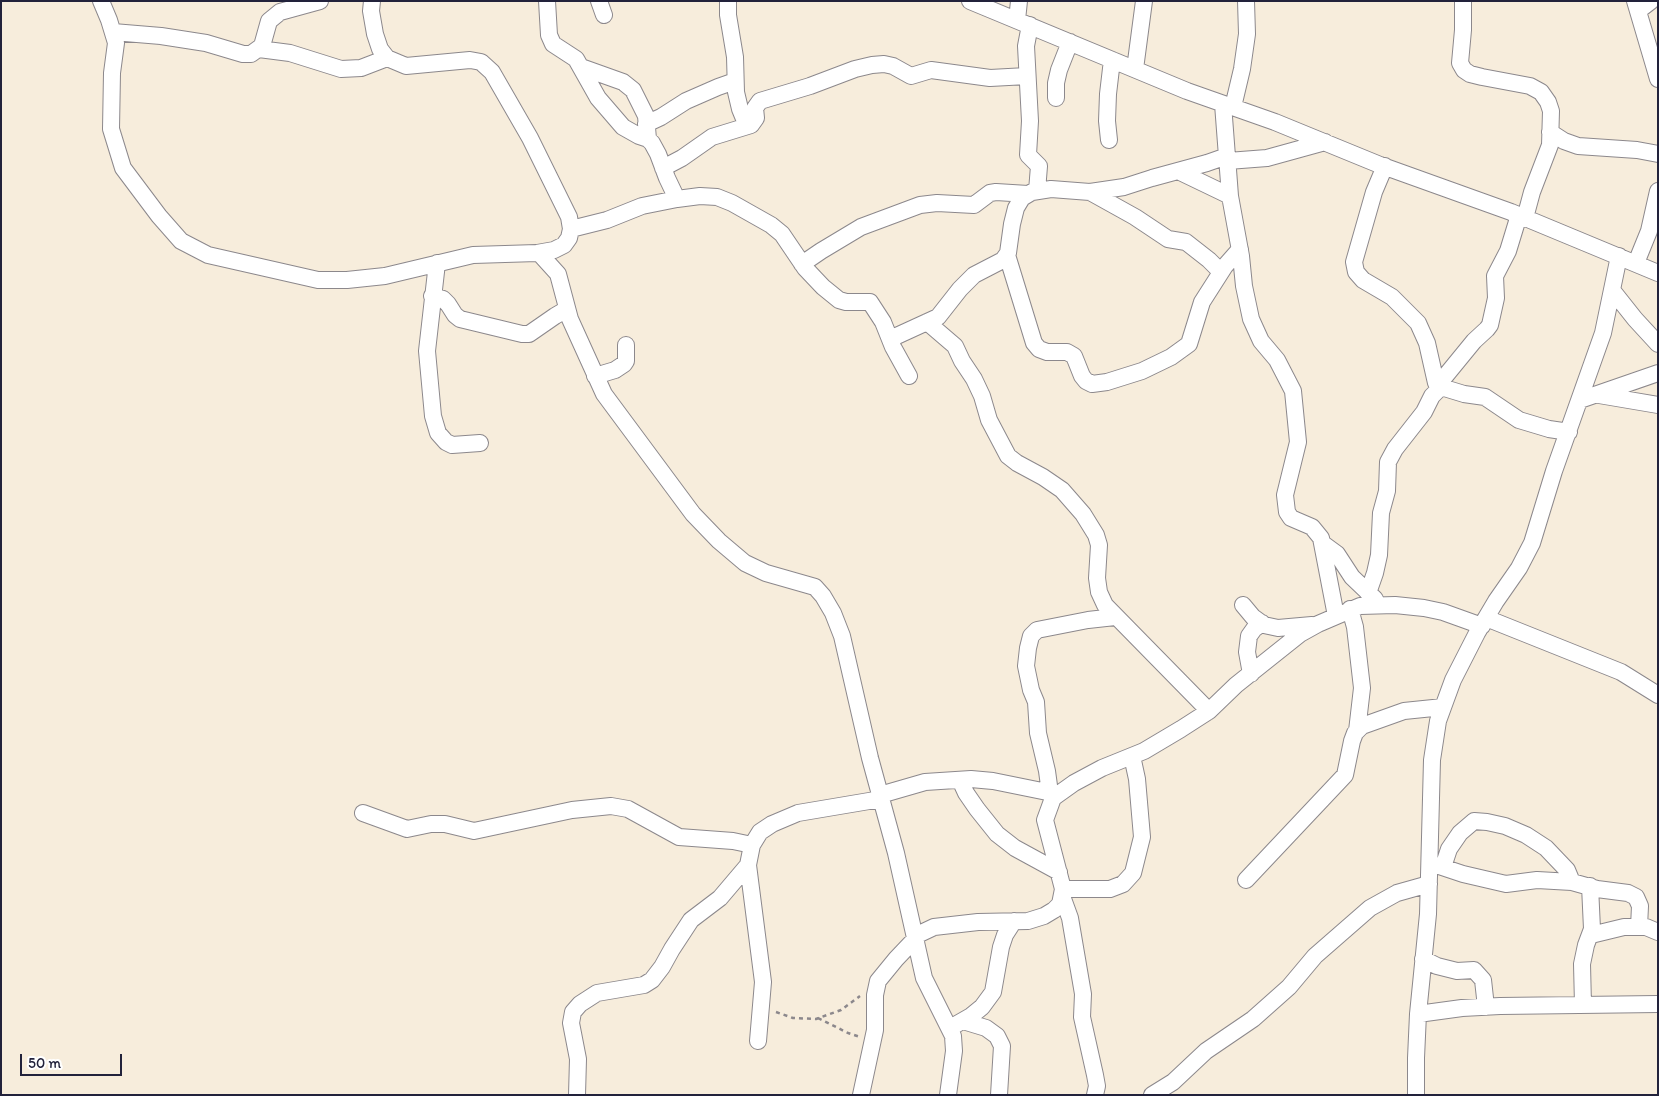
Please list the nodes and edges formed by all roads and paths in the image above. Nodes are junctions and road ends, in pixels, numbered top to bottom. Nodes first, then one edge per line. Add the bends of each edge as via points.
1 (101, 1) edge
2 (320, 1) edge
3 (372, 1) edge
4 (547, 1) edge
5 (728, 1) edge
6 (970, 1) edge
7 (1019, 1) edge
8 (1144, 1) edge
9 (1246, 1) edge
10 (1463, 1) edge
11 (298, 4) edge
12 (1641, 5) edge
13 (1023, 23) junction
14 (113, 32) junction
15 (1070, 42) junction
16 (259, 49) junction
17 (387, 58) junction
18 (1112, 60) junction
19 (581, 66) junction
20 (1135, 69) junction
21 (1027, 76) junction
22 (1658, 80) edge
23 (735, 81) junction
24 (1056, 98) dead end
25 (1228, 106) junction
26 (747, 126) junction
27 (647, 131) junction
28 (1550, 132) junction
29 (1109, 140) dead end
30 (1325, 142) junction
31 (1658, 154) edge
32 (1227, 158) junction
33 (661, 162) junction
34 (1385, 166) junction
35 (1178, 171) junction
36 (1658, 191) edge
37 (1090, 192) junction
38 (1033, 193) junction
39 (1230, 196) junction
40 (677, 199) junction
41 (653, 204) junction
42 (1522, 216) junction
43 (571, 229) junction
44 (1240, 249) junction
45 (539, 253) junction
46 (1006, 255) junction
47 (1619, 256) junction
48 (437, 263) junction
49 (1636, 263) junction
50 (802, 264) junction
51 (1221, 272) junction
52 (1658, 273) edge
53 (1612, 290) junction
54 (432, 296) junction
55 (567, 309) junction
56 (927, 322) junction
57 (890, 339) junction
58 (1658, 344) edge
59 (626, 345) dead end
60 (1658, 373) edge
61 (595, 376) junction
62 (910, 376) dead end
63 (1440, 386) junction
64 (1597, 395) junction
65 (1580, 400) junction
66 (1658, 405) edge
67 (1569, 432) junction
68 (480, 443) dead end
69 (1322, 543) junction
70 (1368, 592) junction
71 (1243, 605) dead end
72 (1380, 605) junction
73 (1343, 612) junction
74 (1115, 616) junction
75 (1484, 622) junction
76 (1262, 623) junction
77 (1318, 624) junction
78 (1250, 674) junction
79 (1658, 695) edge
80 (1443, 707) junction
81 (1209, 711) junction
82 (1357, 731) junction
83 (1132, 756) junction
84 (960, 780) junction
85 (1054, 794) junction
86 (881, 797) junction
87 (363, 813) dead end
88 (752, 845) junction
89 (748, 865) junction
90 (1436, 865) junction
91 (1059, 872) junction
92 (1246, 880) dead end
93 (1572, 882) junction
94 (1429, 884) junction
95 (1590, 886) junction
96 (1063, 893) junction
97 (1014, 922) junction
98 (1639, 927) junction
99 (1658, 932) edge
100 (1591, 935) junction
101 (915, 937) junction
102 (1423, 959) junction
103 (877, 985) junction
104 (1658, 1004) edge
105 (1583, 1005) junction
106 (760, 1006) junction
107 (1486, 1007) junction
108 (1418, 1014) junction
109 (818, 1018) junction
110 (957, 1024) junction
111 (758, 1041) dead end
112 (873, 1041) junction
113 (577, 1095) edge
114 (861, 1095) edge
115 (948, 1095) edge
116 (999, 1095) edge
117 (1095, 1095) edge
118 (1152, 1095) edge
119 (1416, 1095) edge

1 - 14 street
2 - 11 street
3 - 17 street via 375,34
4 - 19 street via 549,35 553,44 572,55
5 - 23 street
6 - 13 street
7 - 13 street
8 - 20 street
9 - 25 street via 1247,34 1242,69
10 - 28 street via 1460,63 1464,70 1482,77 1530,86 1541,92 1551,112
11 - 16 street via 269,21
12 - 22 street
13 - 15 street
13 - 21 street
14 - 16 street via 206,43 244,54
14 - 48 street via 116,43 111,129 123,168 181,241 208,255 318,280 385,276
15 - 18 street
15 - 24 street via 1059,70
16 - 17 street via 290,53 341,69 361,68
17 - 43 street via 406,66 470,60 486,65 530,138 566,210
18 - 20 street
18 - 29 street via 1108,94
19 - 27 street via 598,98 612,115 632,133
19 - 27 street via 623,82 633,90 646,116
20 - 25 street
21 - 26 street via 990,78 931,70 911,76 893,66 872,65 760,101 755,108 756,118
21 - 38 street via 1028,154 1039,166
23 - 26 street
23 - 27 street via 686,101 661,117
25 - 30 street
25 - 32 street
26 - 33 street via 712,137 682,158
27 - 33 street
28 - 31 street via 1578,146
28 - 42 street via 1550,145
30 - 32 street via 1267,158
30 - 34 street
32 - 35 street
32 - 39 street
33 - 40 street
33 - 41 street
34 - 42 street
34 - 63 street via 1354,262 1356,272 1363,280 1392,297 1418,323 1427,343 1436,383
35 - 37 street via 1124,187
35 - 39 street
36 - 49 street via 1649,231
37 - 38 street via 1051,189
37 - 51 street via 1135,216 1168,239 1186,242
38 - 46 street via 1022,198 1016,208
38 - 50 street via 990,193 974,205 920,205 862,227
39 - 44 street
40 - 41 street
40 - 50 street via 718,197 749,212 782,234
41 - 43 street
42 - 47 street
42 - 63 street via 1494,276 1496,298 1490,325
43 - 45 street via 570,238 564,245
44 - 51 street
44 - 69 street via 1251,319 1261,341 1277,360 1293,390 1298,442 1285,495 1287,512 1291,518 1316,530
45 - 48 street via 473,255
45 - 55 street via 558,274
46 - 51 street via 1034,343 1047,352 1067,352 1074,356 1082,376 1092,384 1142,371 1189,344 1202,302
46 - 56 street via 1003,260 974,275 938,317
47 - 49 street
47 - 53 street
48 - 54 street
49 - 52 street
50 - 57 street via 840,300 870,302
53 - 58 street
53 - 65 street
54 - 55 street via 443,299 460,319 522,334 529,334
54 - 68 street via 426,351 430,399 438,433 452,445
55 - 61 street
56 - 57 street
56 - 74 street via 955,346 982,396 989,420 1008,456 1062,490 1083,514 1096,535 1099,592 1104,605
57 - 62 street
59 - 61 street via 624,364
60 - 64 street
61 - 86 street via 604,394 648,455 693,514 719,541 745,563 766,574 815,586 823,596 842,636
63 - 67 street via 1485,397 1526,423
63 - 70 street via 1388,462 1379,555
64 - 65 street
64 - 66 street
65 - 67 street
67 - 75 street via 1532,543
69 - 70 street via 1337,554 1352,577
69 - 73 street
70 - 72 street
71 - 76 street
72 - 73 street via 1360,606
72 - 75 street via 1424,608
73 - 77 street
73 - 82 street via 1356,627 1362,688
74 - 81 street
74 - 85 street via 1037,630 1031,636 1026,666 1036,702 1038,733
75 - 79 street via 1621,672
75 - 80 street via 1453,680
76 - 77 street via 1278,628
76 - 78 street via 1249,636
77 - 78 street via 1300,634
78 - 81 street
80 - 82 street via 1404,711 1367,724
80 - 90 street via 1432,760
81 - 83 street
82 - 92 street via 1348,752 1345,775
83 - 85 street
83 - 96 street via 1139,789 1142,836 1133,873 1123,884 1110,890
84 - 85 street via 993,781
84 - 86 street via 925,782
84 - 91 street via 997,834 1015,848
85 - 91 street via 1045,820
86 - 88 street via 798,813 760,832
86 - 101 street
87 - 88 street via 407,829 445,824 474,831 572,810 611,806 628,809 680,837
88 - 89 street
89 - 106 street via 764,982
89 - 113 street via 720,898 691,920 652,980 644,985 596,993 573,1012 571,1023 578,1059
90 - 93 street via 1506,884 1537,880
90 - 93 street via 1460,833 1474,821 1487,822 1526,835 1546,848 1567,870
90 - 94 street
91 - 96 street
93 - 95 street
94 - 102 street
94 - 118 street via 1397,893 1370,908 1315,956 1289,987 1253,1019 1206,1051 1173,1082
95 - 98 street via 1636,897 1640,906
95 - 100 street
96 - 97 street via 1060,904 1044,916
96 - 117 street via 1083,994 1082,1017 1095,1075
97 - 101 street via 934,927
97 - 110 street via 1001,947 993,992 982,1007
98 - 99 street
98 - 100 street
100 - 105 street via 1582,964
101 - 103 street
101 - 110 street via 924,978
102 - 107 street via 1450,969 1474,970 1483,980
102 - 108 street
103 - 109 path via 841,1010
103 - 112 street
104 - 105 street
105 - 107 street
106 - 109 path via 792,1018
106 - 111 street
107 - 108 street
108 - 119 street
109 - 112 path
110 - 115 street
110 - 116 street via 986,1028 997,1036 1002,1046
112 - 114 street

